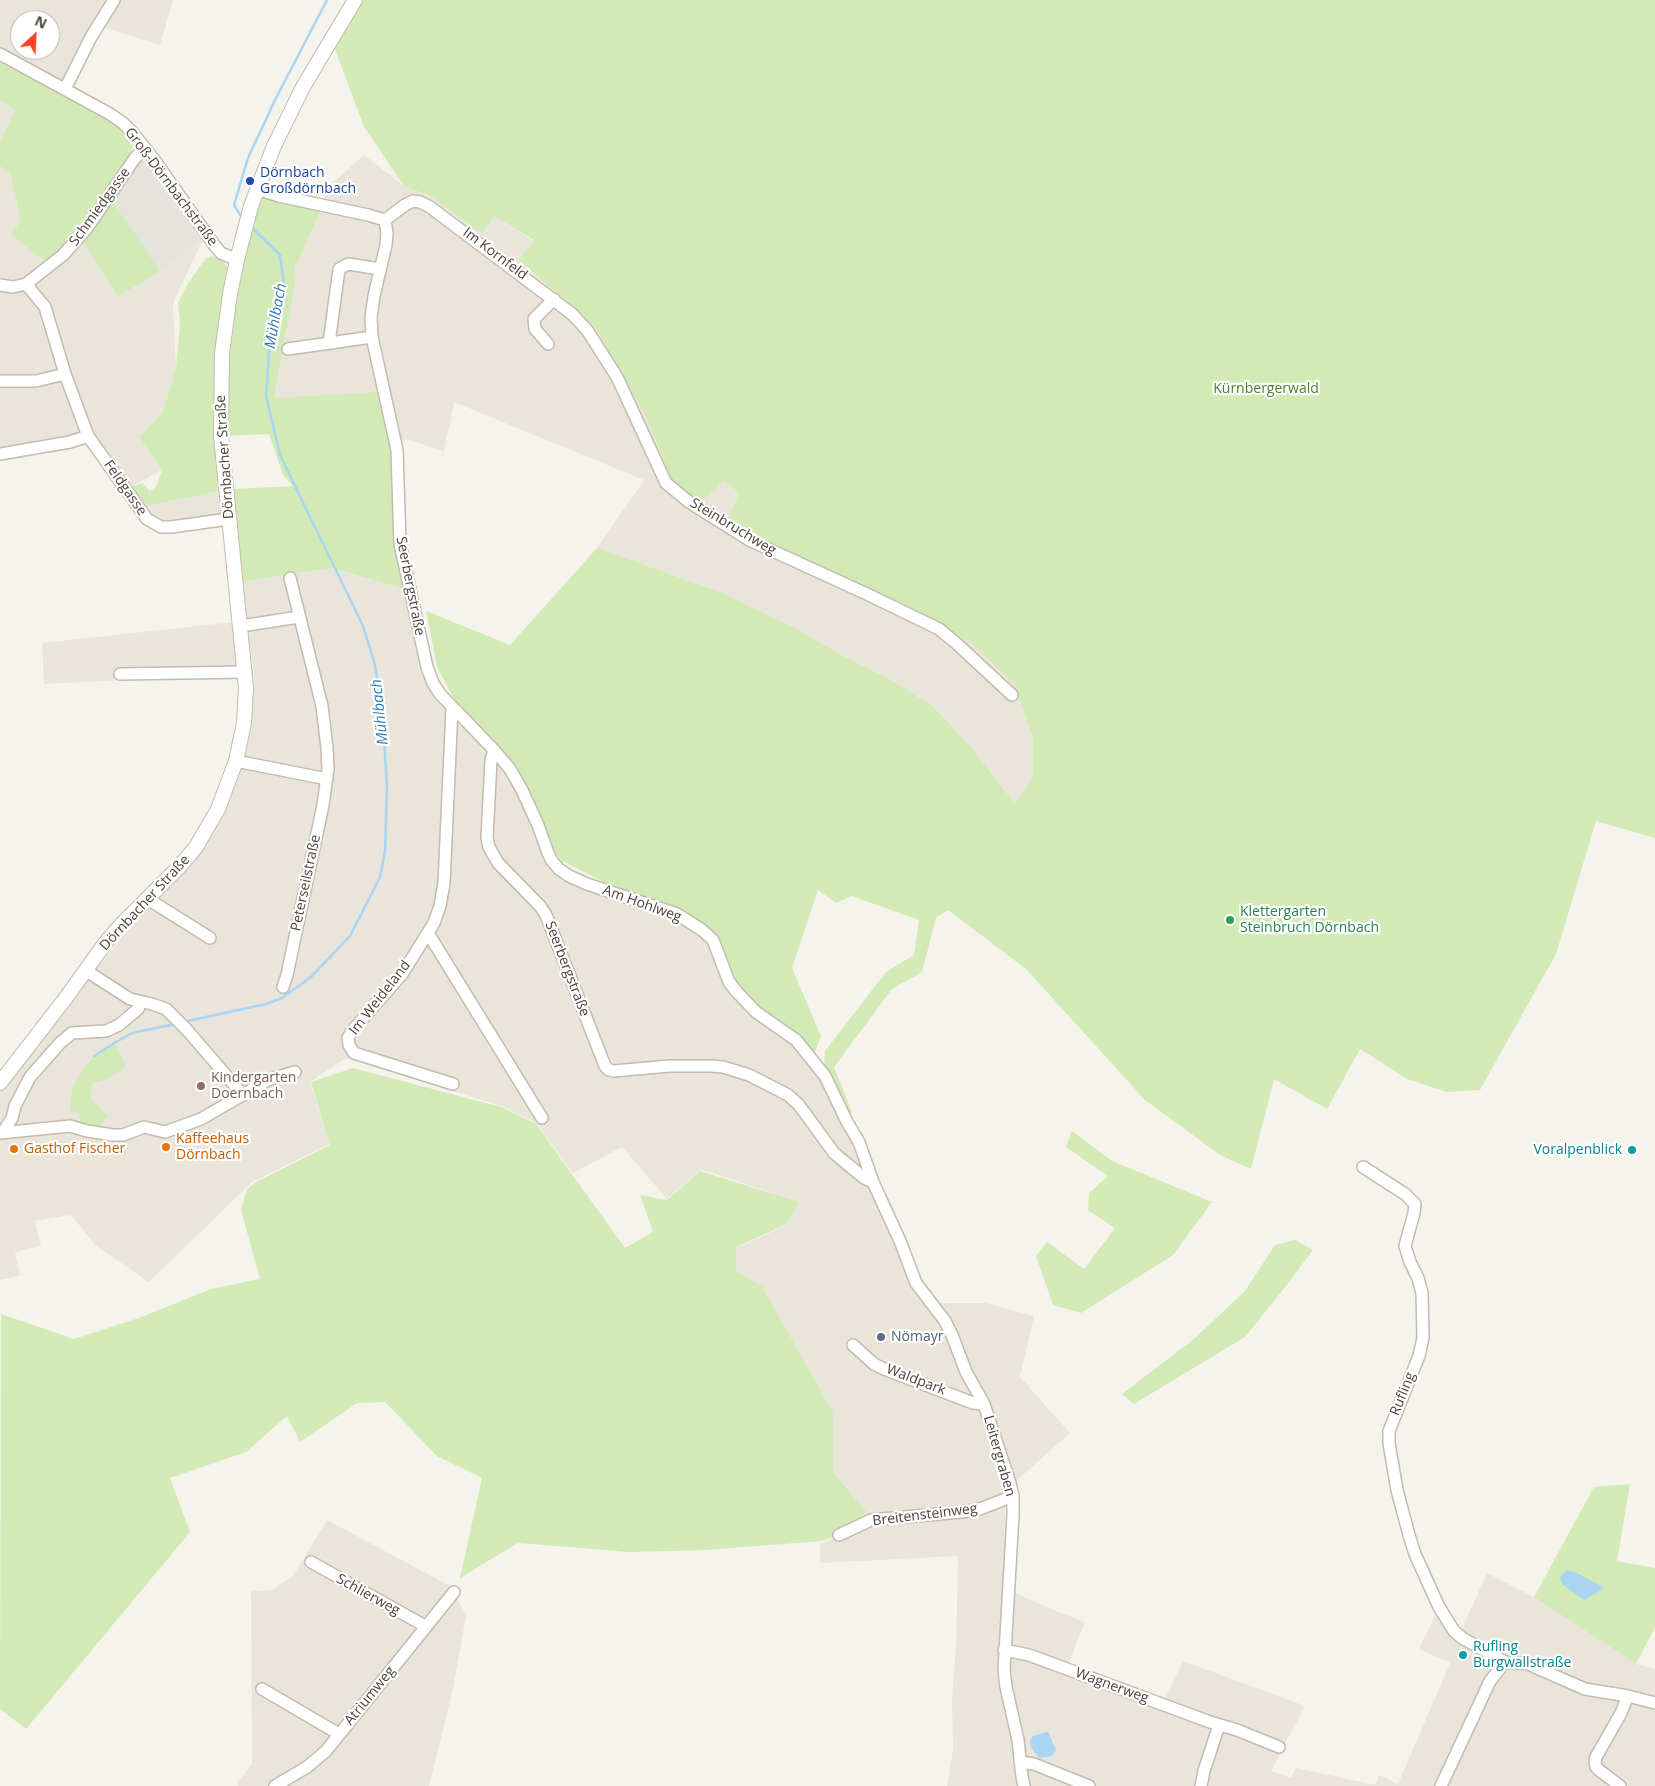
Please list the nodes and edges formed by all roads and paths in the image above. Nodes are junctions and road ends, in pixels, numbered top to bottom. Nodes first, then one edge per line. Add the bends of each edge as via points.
1 (114, 0) edge
2 (355, 0) edge
3 (0, 54) edge
4 (65, 89) junction
5 (145, 148) junction
6 (257, 189) junction
7 (385, 220) junction
8 (237, 260) junction
9 (380, 268) junction
10 (26, 284) junction
11 (0, 285) edge
12 (554, 299) junction
13 (372, 337) junction
14 (329, 343) junction
15 (548, 344) dead end
16 (288, 349) dead end
17 (65, 374) junction
18 (0, 382) edge
19 (88, 436) junction
20 (0, 454) edge
21 (229, 519) junction
22 (290, 578) dead end
23 (299, 617) junction
24 (240, 626) junction
25 (246, 672) junction
26 (120, 674) dead end
27 (1012, 695) dead end
28 (452, 708) junction
29 (494, 750) junction
30 (236, 761) junction
31 (327, 779) junction
32 (148, 899) junction
33 (428, 933) junction
34 (210, 938) dead end
35 (85, 970) junction
36 (283, 987) dead end
37 (140, 1002) junction
38 (295, 1072) dead end
39 (0, 1083) edge
40 (453, 1084) dead end
41 (243, 1095) junction
42 (542, 1118) dead end
43 (2, 1133) edge
44 (1363, 1167) dead end
45 (873, 1182) junction
46 (853, 1345) dead end
47 (984, 1404) junction
48 (1013, 1496) junction
49 (839, 1535) dead end
50 (311, 1562) dead end
51 (454, 1592) dead end
52 (425, 1626) junction
53 (1004, 1650) junction
54 (1505, 1662) junction
55 (262, 1689) dead end
56 (1628, 1696) junction
57 (1655, 1703) edge
58 (1220, 1725) junction
59 (339, 1734) junction
60 (1279, 1747) dead end
61 (1020, 1762) junction
62 (275, 1786) edge
63 (1024, 1786) edge
64 (1089, 1786) edge
65 (1202, 1786) edge
66 (1441, 1786) edge
67 (1620, 1786) edge

1 - 4 street
2 - 6 street, Dörnbacher Straße via 286,120
3 - 4 street, Groß-Dörnbachstraße
4 - 5 street, Groß-Dörnbachstraße via 110,114
5 - 8 street, Groß-Dörnbachstraße via 214,246
5 - 10 street, Schmiedgasse via 74,245
6 - 7 street
6 - 8 street, Dörnbacher Straße
7 - 9 street, Seerbergstraße via 386,245
7 - 12 street, Im Kornfeld via 405,204 420,202
8 - 21 street, Dörnbacher Straße via 225,326 221,384 221,436
9 - 13 street, Seerbergstraße via 371,317
9 - 14 street via 348,264 339,269
10 - 11 street
10 - 17 street, Feldgasse via 45,307
12 - 15 street via 534,319 535,329
12 - 27 street, Steinbruchweg via 587,330 617,376 666,483 689,502 751,541 939,629
13 - 14 street
13 - 28 street, Seerbergstraße via 397,450 399,525 406,573 427,668 440,694
14 - 16 street
17 - 18 street via 36,381
17 - 19 street, Feldgasse
19 - 20 street
19 - 21 street, Feldgasse via 139,510 154,524 171,527
21 - 24 street, Dörnbacher Straße
22 - 23 street, Peterseilstraße
23 - 24 street
23 - 31 street, Peterseilstraße via 322,706
24 - 25 street, Dörnbacher Straße
25 - 26 street
25 - 30 street, Dörnbacher Straße via 245,716
28 - 29 street, Seerbergstraße
28 - 33 street, Im Weideland via 444,883 440,906
29 - 45 street, Am Hohlweg via 522,790 548,853 559,869 587,884 676,914 710,936 736,991 756,1012 796,1040 824,1076 858,1142
29 - 45 street, Seerbergstraße via 489,847 498,863 546,915 605,1066 609,1070 622,1071 711,1066 749,1075 788,1095 834,1153
30 - 31 street
30 - 32 street, Dörnbacher Straße via 218,809 200,841
31 - 36 street, Peterseilstraße
32 - 34 street
32 - 35 street, Dörnbacher Straße via 120,926
33 - 40 street, Im Weideland via 402,974 352,1031 349,1045 354,1053
33 - 42 street
35 - 37 street
35 - 39 street, Dörnbacher Straße
37 - 41 street via 157,1005 175,1017
37 - 43 street via 138,1009 120,1025 106,1031 72,1033 60,1043 30,1077
38 - 41 street via 270,1079
41 - 43 street via 201,1119 165,1132 144,1126 113,1134 70,1126
44 - 54 street, Rufling via 1415,1204 1405,1246 1422,1293 1423,1338 1389,1431 1397,1490 1415,1554 1454,1631
45 - 47 street, Leitergraben via 916,1282 945,1321 966,1372
46 - 47 street, Waldpark via 884,1369 973,1403
47 - 48 street, Leitergraben
48 - 49 street, Breitensteinweg via 987,1507 961,1512 872,1520
48 - 53 street, Leitergraben
50 - 52 street, Schlierweg
51 - 52 street, Atriumweg
52 - 59 street, Atriumweg
53 - 58 street, Wagnerweg via 1029,1654
53 - 61 street, Leitergraben via 1006,1687
54 - 56 street via 1528,1664 1585,1689
54 - 66 street via 1490,1681
55 - 59 street
56 - 57 street
56 - 67 street via 1595,1762 1599,1770
58 - 60 street, Wagnerweg
58 - 65 street
59 - 62 street, Atriumweg via 318,1760
61 - 63 street, Leitergraben
61 - 64 street via 1034,1764

